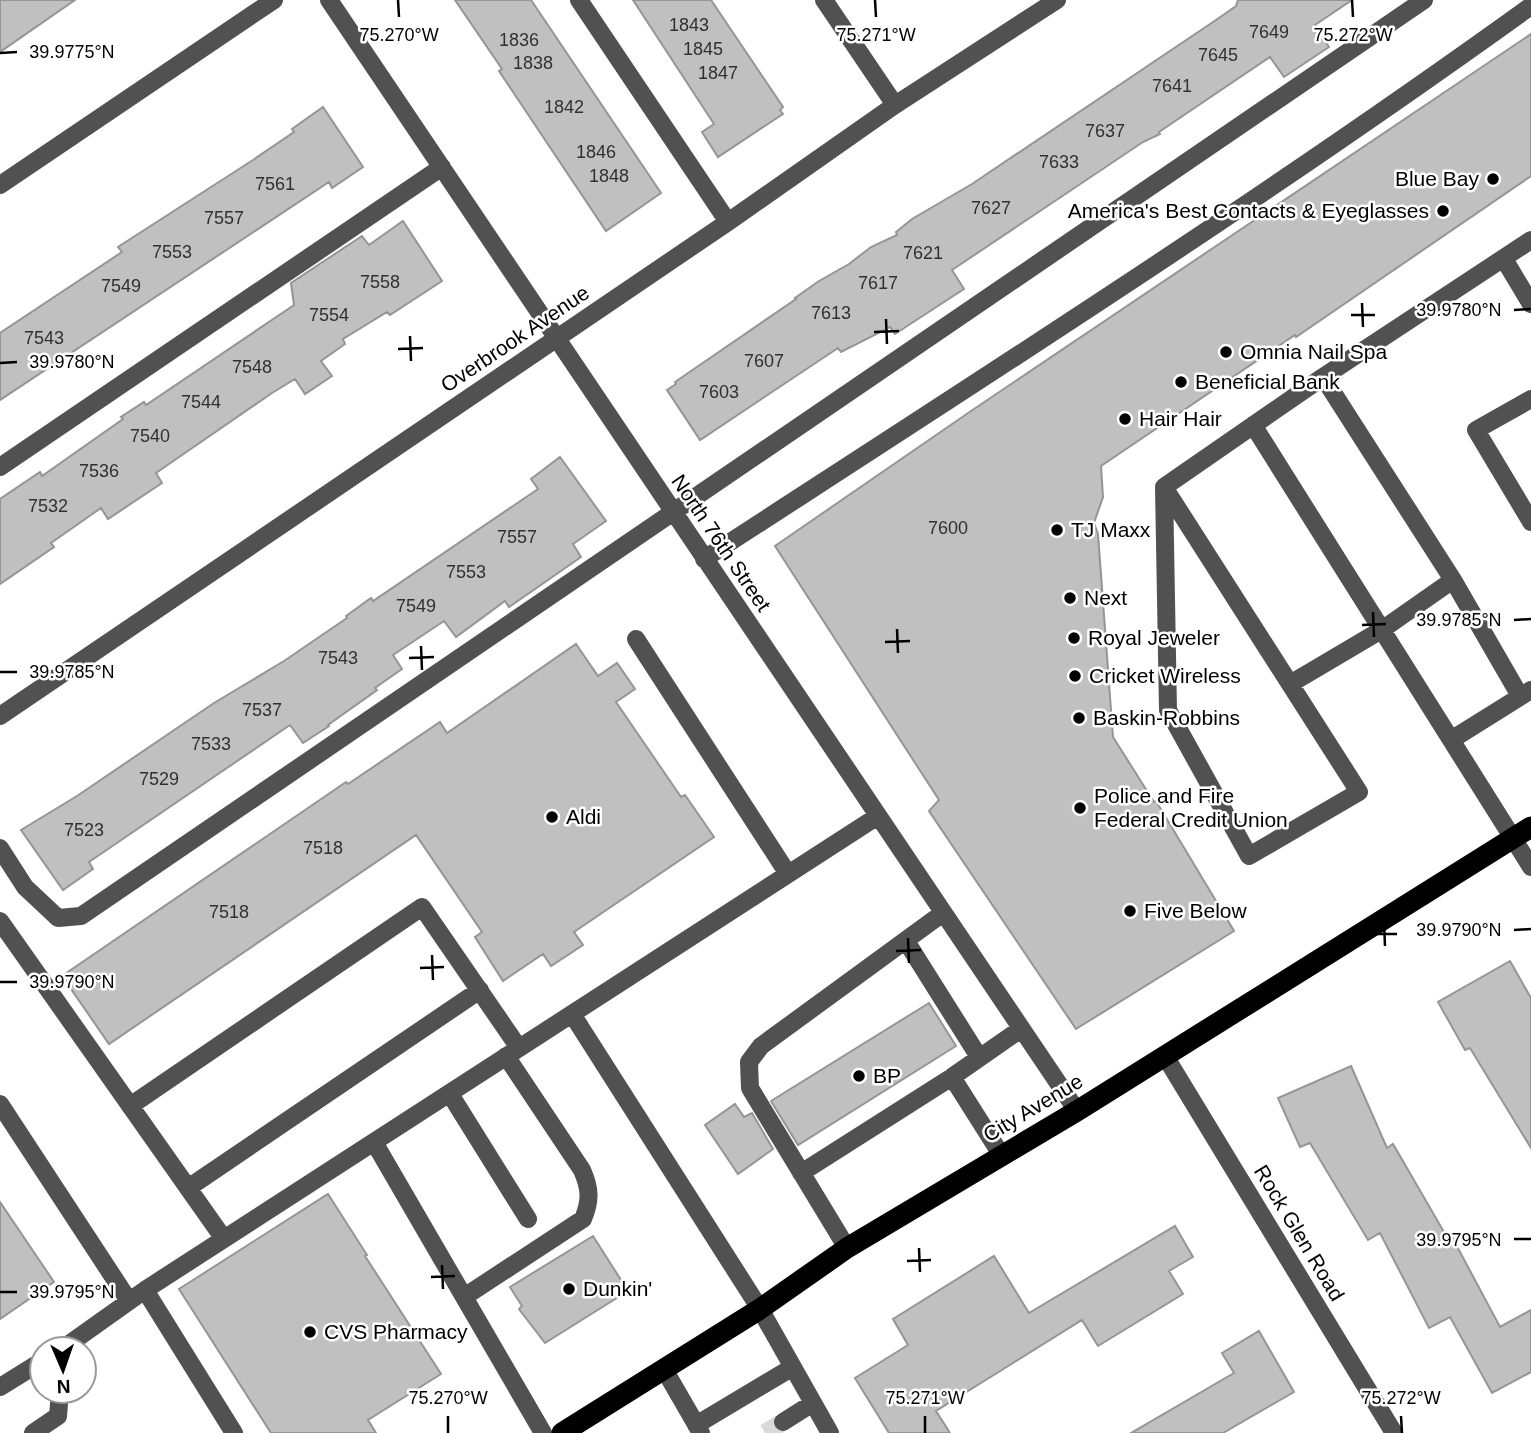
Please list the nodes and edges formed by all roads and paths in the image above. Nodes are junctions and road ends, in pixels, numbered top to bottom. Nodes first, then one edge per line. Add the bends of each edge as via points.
1 (274, 0) edge
2 (329, 0) edge
3 (579, 0) edge
4 (824, 0) edge
5 (1056, 0) edge
6 (1424, 0) edge
7 (1531, 6) edge
8 (895, 105) junction
9 (442, 167) junction
10 (0, 185) edge
11 (728, 222) junction
12 (1531, 240) edge
13 (1504, 259) junction
14 (1531, 304) edge
15 (557, 338) junction
16 (1323, 377) junction
17 (1531, 399) edge
18 (1253, 425) junction
19 (0, 467) edge
20 (1164, 487) junction
21 (673, 511) junction
22 (1531, 522) edge
23 (704, 559) junction
24 (1453, 580) junction
25 (1383, 629) junction
26 (636, 639) dead end
27 (1290, 684) junction
28 (1526, 693) edge
29 (0, 716) edge
30 (1451, 740) junction
31 (878, 816) junction
32 (1531, 827) edge
33 (1513, 838) junction
34 (0, 848) edge
35 (1531, 867) edge
36 (788, 874) junction
37 (943, 914) junction
38 (0, 921) edge
39 (906, 941) junction
40 (480, 990) junction
41 (572, 1014) junction
42 (1021, 1028) junction
43 (513, 1052) junction
44 (1165, 1056) junction
45 (979, 1057) junction
46 (952, 1077) junction
47 (450, 1094) junction
48 (0, 1104) edge
49 (130, 1105) junction
50 (1077, 1111) junction
51 (374, 1142) junction
52 (1002, 1156) junction
53 (801, 1173) junction
54 (188, 1188) junction
55 (528, 1219) dead end
56 (224, 1239) junction
57 (847, 1248) junction
58 (145, 1290) junction
59 (464, 1297) junction
60 (129, 1301) junction
61 (760, 1309) junction
62 (82, 1335) edge
63 (793, 1367) junction
64 (28, 1370) edge
65 (664, 1370) junction
66 (0, 1387) edge
67 (813, 1403) junction
68 (59, 1405) edge
69 (783, 1422) tunnel mouth
70 (699, 1429) edge
71 (33, 1433) edge
72 (234, 1433) edge
73 (543, 1433) edge
74 (562, 1433) edge
75 (830, 1433) edge
76 (1394, 1433) edge

1 - 10 street
2 - 9 street, North 76th Street
3 - 11 street
4 - 8 street
5 - 8 street, Overbrook Avenue
6 - 21 street
7 - 23 street via 1258,198
8 - 11 street, Overbrook Avenue
9 - 15 street, North 76th Street
9 - 19 street
11 - 15 street, Overbrook Avenue
12 - 13 street
13 - 14 street
13 - 16 street
15 - 21 street, North 76th Street
15 - 29 street, Overbrook Avenue
16 - 18 street
16 - 24 street
17 - 22 street via 1476,430
18 - 20 street
18 - 25 street
20 - 27 street
20 - 27 street via 1168,710 1249,856 1359,792
21 - 23 street, North 76th Street
21 - 34 street via 81,916 58,918 25,887
23 - 31 street, North 76th Street
24 - 25 street
24 - 28 street
25 - 27 street
25 - 30 street
26 - 36 street
28 - 30 street
30 - 33 street
31 - 36 street
31 - 37 street, North 76th Street
32 - 33 highway, City Avenue
33 - 35 street
33 - 44 highway, City Avenue
36 - 41 street
37 - 39 street
37 - 42 street, North 76th Street
38 - 49 street
39 - 45 street
39 - 53 street via 761,1046 749,1062 750,1088
40 - 43 street
40 - 49 street via 422,907
40 - 54 street
41 - 43 street
41 - 61 street
42 - 45 street
42 - 50 street, North 76th Street
43 - 47 street
43 - 59 street via 582,1170 589,1205 583,1219
44 - 50 highway, City Avenue
44 - 76 street, Rock Glen Road
45 - 46 street
46 - 52 street
46 - 53 street
47 - 51 street
47 - 55 street
48 - 60 street
49 - 54 street
50 - 52 highway, City Avenue
51 - 56 street
51 - 59 street
52 - 57 highway, City Avenue
53 - 57 street
54 - 56 street
56 - 58 street
57 - 61 highway, City Avenue
58 - 60 street
58 - 72 street
59 - 73 street
60 - 62 street
61 - 63 street
61 - 65 highway, City Avenue
63 - 67 street
63 - 70 street
64 - 66 street
65 - 70 street
65 - 74 highway, City Avenue
67 - 69 street
67 - 75 street
68 - 71 street via 58,1416

